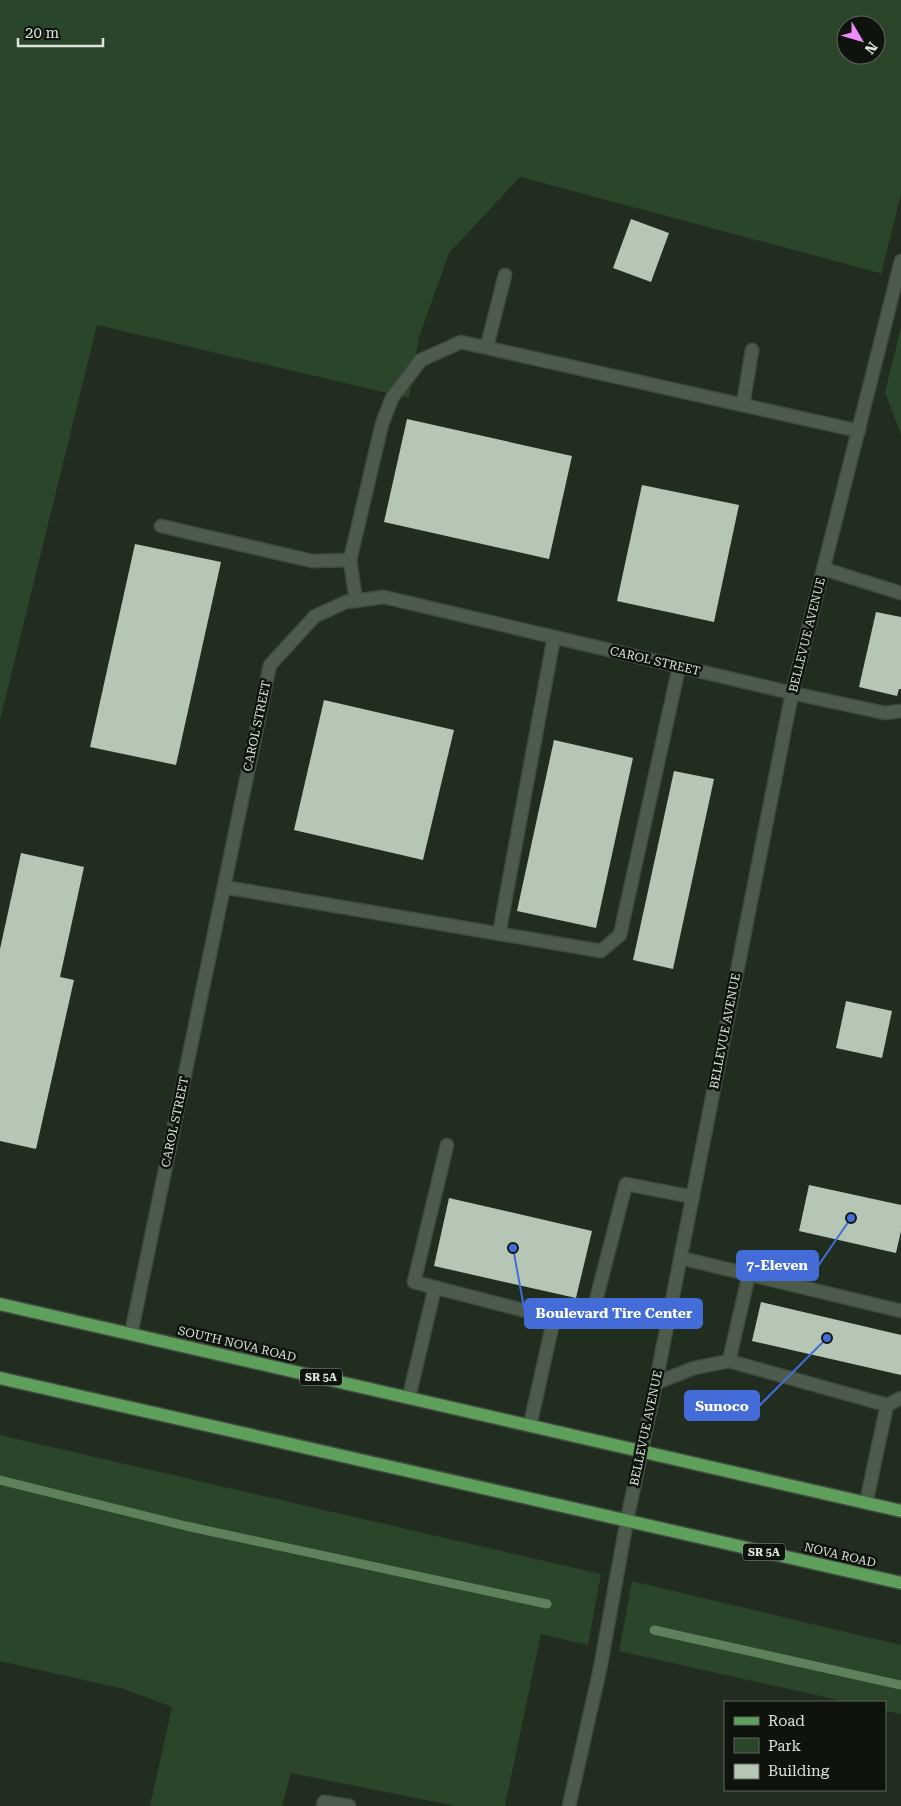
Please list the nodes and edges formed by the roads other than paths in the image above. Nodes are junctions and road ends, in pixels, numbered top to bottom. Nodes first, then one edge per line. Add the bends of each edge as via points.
1 (901, 261) edge
2 (506, 275) dead end
3 (487, 346) junction
4 (752, 350) dead end
5 (743, 405) junction
6 (858, 431) junction
7 (161, 526) dead end
8 (350, 560) junction
9 (824, 569) junction
10 (901, 592) edge
11 (356, 601) junction
12 (554, 637) junction
13 (679, 667) junction
14 (792, 693) junction
15 (901, 711) edge
16 (224, 887) junction
17 (499, 934) junction
18 (447, 1145) dead end
19 (692, 1197) junction
20 (681, 1258) junction
21 (749, 1274) junction
22 (435, 1287) junction
23 (0, 1304) edge
24 (901, 1311) edge
25 (554, 1318) junction
26 (131, 1334) junction
27 (728, 1361) junction
28 (0, 1378) edge
29 (656, 1383) junction
30 (409, 1397) junction
31 (901, 1398) edge
32 (887, 1405) junction
33 (530, 1425) junction
34 (642, 1451) junction
35 (866, 1503) junction
36 (901, 1511) edge
37 (627, 1520) junction
38 (901, 1583) edge
39 (323, 1806) edge
40 (349, 1806) edge
41 (570, 1806) edge

1 - 6 street, BELLEVUE AVENUE
2 - 3 street
3 - 5 street
3 - 8 street via 461,342 421,360 392,398 382,424
4 - 5 street
5 - 6 street
6 - 9 street, BELLEVUE AVENUE
7 - 8 street via 312,561
8 - 11 street
9 - 10 street
9 - 14 street, BELLEVUE AVENUE
11 - 12 street, CAROL STREET via 384,597
11 - 16 street, CAROL STREET via 314,616 270,665
12 - 13 street, CAROL STREET
12 - 17 street
13 - 14 street, CAROL STREET
13 - 17 street via 620,935 601,951
14 - 15 street, CAROL STREET via 885,713
14 - 19 street, BELLEVUE AVENUE
16 - 17 street
16 - 26 street, CAROL STREET
18 - 22 street via 414,1282
19 - 20 street, BELLEVUE AVENUE
19 - 25 street via 626,1184 596,1304 590,1315 575,1320
20 - 21 street
20 - 29 street, BELLEVUE AVENUE
21 - 24 street
21 - 27 street
22 - 25 street
22 - 30 street
23 - 26 main road, SOUTH NOVA ROAD / SR 5A
25 - 33 street
26 - 30 main road, SOUTH NOVA ROAD / SR 5A
27 - 29 street via 694,1368
27 - 32 street
28 - 37 main road, SR 5A
29 - 34 street, BELLEVUE AVENUE
30 - 33 main road, SOUTH NOVA ROAD / SR 5A
31 - 32 street
32 - 35 street
33 - 34 main road, SOUTH NOVA ROAD / SR 5A
34 - 35 main road, SR 5A
34 - 37 street, BELLEVUE AVENUE
35 - 36 main road, SR 5A
37 - 38 main road, NOVA ROAD / SR 5A
37 - 41 street, BELLEVUE AVENUE via 600,1669
39 - 40 street via 324,1802

